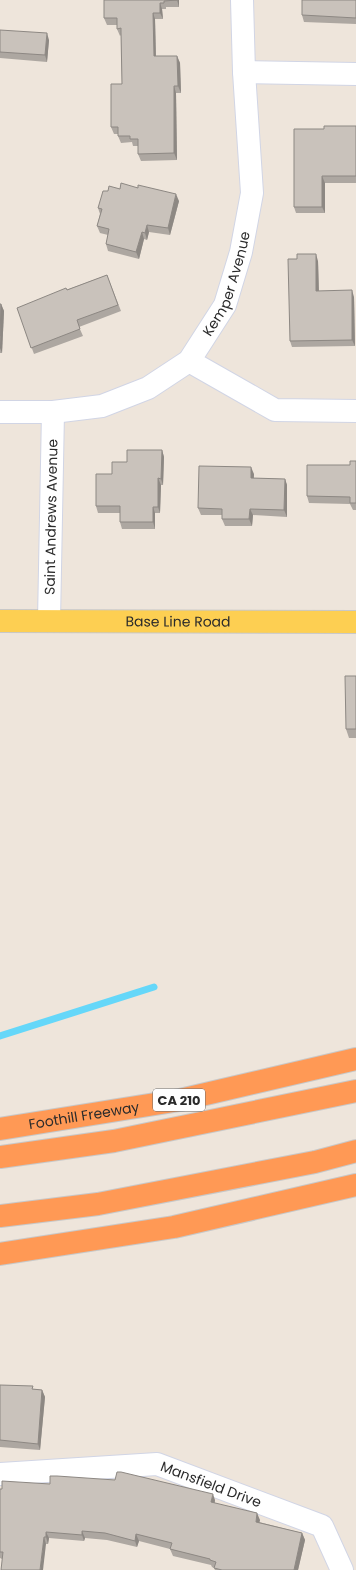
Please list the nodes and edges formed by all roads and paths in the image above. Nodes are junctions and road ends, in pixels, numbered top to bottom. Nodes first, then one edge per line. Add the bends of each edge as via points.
1 (242, 0) edge
2 (244, 72) junction
3 (356, 74) edge
4 (189, 361) junction
5 (356, 411) edge
6 (0, 412) edge
7 (53, 412) junction
8 (0, 621) edge
9 (49, 621) junction
10 (356, 622) edge
11 (356, 1059) edge
12 (356, 1091) edge
13 (0, 1129) edge
14 (356, 1151) edge
15 (0, 1157) edge
16 (353, 1186) edge
17 (0, 1216) edge
18 (0, 1254) edge
19 (0, 1474) edge
20 (342, 1570) edge

1 - 2 street, Kemper Avenue
2 - 3 street
2 - 4 street, Kemper Avenue via 252,193 241,252 225,305
4 - 5 street via 275,410
4 - 7 street, Kemper Avenue via 148,388 102,406
6 - 7 street, Kemper Avenue
7 - 9 street, Saint Andrews Avenue
8 - 9 main road, Base Line Road
9 - 10 main road, Base Line Road
11 - 13 highway, Foothill Freeway / CA 210 via 180,1100
12 - 15 highway via 114,1141
14 - 17 highway via 315,1162 98,1204
16 - 18 highway via 174,1227
19 - 20 street, Mansfield Drive via 157,1464 322,1526

